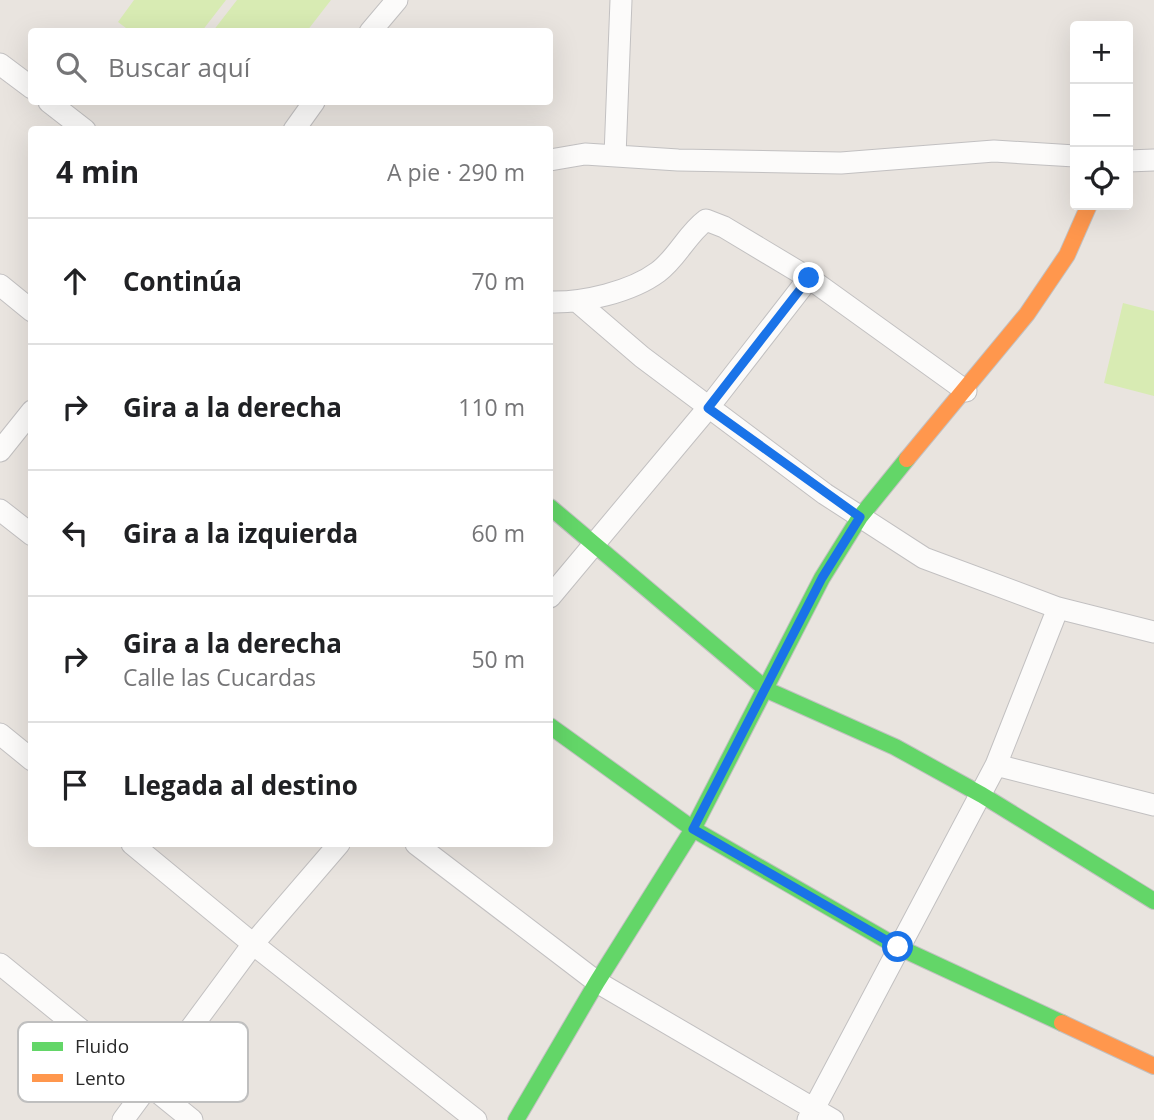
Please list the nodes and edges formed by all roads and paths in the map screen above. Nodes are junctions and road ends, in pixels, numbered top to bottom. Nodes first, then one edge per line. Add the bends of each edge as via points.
1 (397, 0) edge
2 (621, 0) edge
3 (373, 28) edge
4 (0, 64) edge
5 (28, 85) edge
6 (53, 105) edge
7 (312, 105) edge
8 (80, 126) edge
9 (297, 126) edge
10 (615, 156) junction
11 (1070, 156) edge
12 (553, 159) edge
13 (1154, 160) edge
14 (1133, 161) edge
15 (1087, 210) edge
16 (809, 278) junction
17 (0, 285) edge
18 (553, 302) edge
19 (579, 303) junction
20 (28, 308) edge
21 (966, 391) junction
22 (708, 408) junction
23 (28, 416) edge
24 (0, 451) edge
25 (0, 510) edge
26 (553, 510) edge
27 (860, 517) junction
28 (28, 532) edge
29 (594, 546) junction
30 (553, 594) edge
31 (1058, 608) junction
32 (1154, 632) edge
33 (767, 690) junction
34 (553, 728) edge
35 (0, 734) edge
36 (28, 757) edge
37 (996, 765) junction
38 (982, 794) junction
39 (1154, 805) edge
40 (693, 829) junction
41 (136, 847) edge
42 (336, 847) edge
43 (420, 847) edge
44 (1154, 901) edge
45 (253, 944) junction
46 (898, 947) junction
47 (0, 964) edge
48 (597, 982) junction
49 (73, 1022) edge
50 (195, 1022) edge
51 (1154, 1066) edge
52 (136, 1102) edge
53 (171, 1102) edge
54 (818, 1117) edge
55 (123, 1120) edge
56 (192, 1120) edge
57 (476, 1120) edge
58 (516, 1120) edge

1 - 3 street
2 - 10 street
4 - 5 street
6 - 8 street
7 - 9 street
10 - 11 street via 841,163 994,151
10 - 12 street via 585,154
13 - 14 street
15 - 21 street via 1067,255
16 - 19 street via 706,220 658,272
16 - 21 street
16 - 22 street
17 - 20 street
18 - 19 street
19 - 22 street
21 - 27 street
22 - 27 street
22 - 29 street
23 - 24 street
25 - 28 street
26 - 29 street
27 - 31 street via 924,558
27 - 33 street via 822,578
29 - 30 street
29 - 33 street
31 - 32 street
31 - 37 street
33 - 38 street via 895,747
33 - 40 street
34 - 40 street
35 - 36 street
37 - 38 street
37 - 39 street
38 - 44 street
38 - 46 street
40 - 46 street
40 - 48 street
41 - 45 street
42 - 45 street
43 - 48 street
45 - 50 street
45 - 57 street
46 - 51 street
46 - 54 street
47 - 49 street
48 - 54 street
48 - 58 street
52 - 55 street
53 - 56 street

